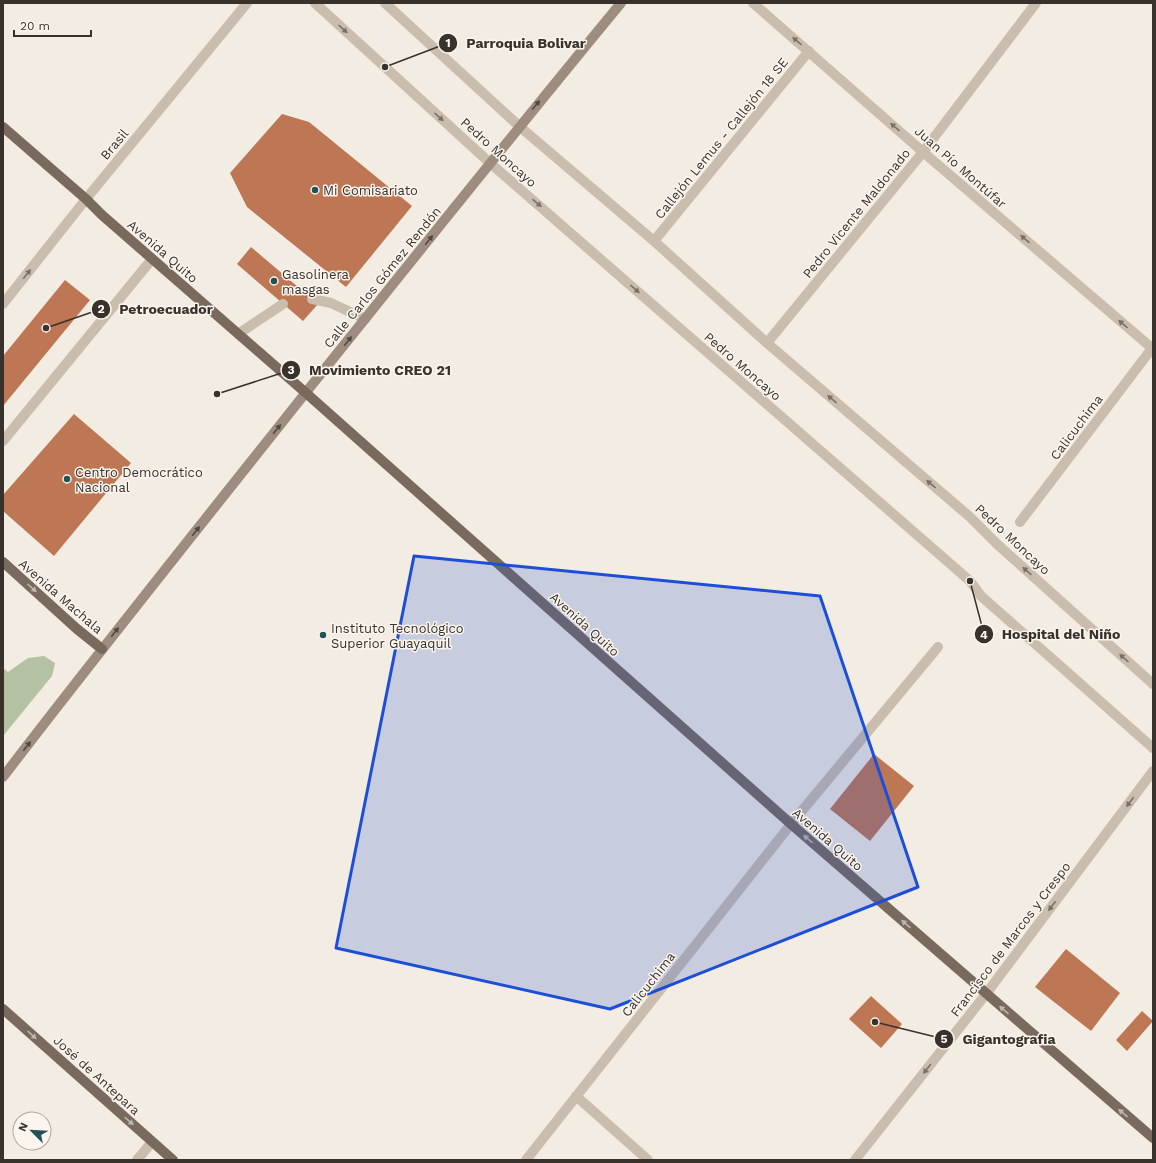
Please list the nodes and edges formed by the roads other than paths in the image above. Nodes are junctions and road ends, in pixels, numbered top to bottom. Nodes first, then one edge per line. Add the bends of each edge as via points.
1 (247, 3) edge
2 (315, 3) edge
3 (385, 3) edge
4 (621, 3) edge
5 (753, 3) edge
6 (1036, 3) edge
7 (809, 51) junction
8 (519, 126) junction
9 (3, 127) edge
10 (923, 152) junction
11 (490, 163) junction
12 (86, 199) junction
13 (654, 241) junction
14 (152, 259) junction
15 (312, 299) dead end
16 (3, 304) edge
17 (283, 304) dead end
18 (366, 319) junction
19 (238, 334) junction
20 (767, 343) junction
21 (1153, 348) edge
22 (306, 394) junction
23 (3, 441) edge
24 (1020, 522) dead end
25 (3, 562) edge
26 (938, 647) dead end
27 (102, 649) junction
28 (1153, 684) edge
29 (1153, 748) edge
30 (1153, 771) edge
31 (3, 777) edge
32 (791, 824) junction
33 (986, 994) junction
34 (3, 1009) edge
35 (576, 1096) junction
36 (1153, 1138) edge
37 (152, 1142) junction
38 (137, 1160) edge
39 (173, 1160) edge
40 (526, 1160) edge
41 (648, 1160) edge
42 (855, 1160) edge

1 - 12 street, Brasil
2 -> 11 street, Pedro Moncayo
3 - 8 street, Pedro Moncayo
8 -> 4 main road, Calle Carlos Gómez Rendón
7 -> 5 street, Juan Pío Montúfar
6 - 10 street, Pedro Vicente Maldonado
10 -> 7 street, Juan Pío Montúfar
7 - 13 street, Callejón Lemus - Callejón 18 SE
8 - 11 main road, Calle Carlos Gómez Rendón
8 - 13 street, Pedro Moncayo
9 - 12 main road, Avenida Quito
10 - 20 street, Pedro Vicente Maldonado
21 -> 10 street, Juan Pío Montúfar
18 -> 11 main road, Calle Carlos Gómez Rendón
11 -> 29 street, Pedro Moncayo via 970,581 981,596
12 - 14 main road, Avenida Quito
16 -> 12 street, Brasil
13 - 20 street, Pedro Moncayo
14 - 19 main road, Avenida Quito
14 - 23 street
15 - 18 street via 331,303
17 - 19 street
22 -> 18 main road, Calle Carlos Gómez Rendón
19 - 22 main road, Avenida Quito
28 -> 20 street, Pedro Moncayo via 970,517
21 - 24 street, Calicuchima
27 -> 22 main road, Calle Carlos Gómez Rendón
22 - 32 main road, Avenida Quito
25 -> 27 main road, Avenida Machala
26 - 32 street, Calicuchima
31 -> 27 main road, Calle Carlos Gómez Rendón
30 -> 33 street, Francisco de Marcos y Crespo
33 -> 32 main road, Avenida Quito
32 - 35 street, Calicuchima
36 -> 33 main road, Avenida Quito
33 -> 42 street, Francisco de Marcos y Crespo
34 -> 37 main road, José de Antepara
35 - 40 street, Calicuchima
35 - 41 street
37 - 38 street
37 - 39 main road, José de Antepara

